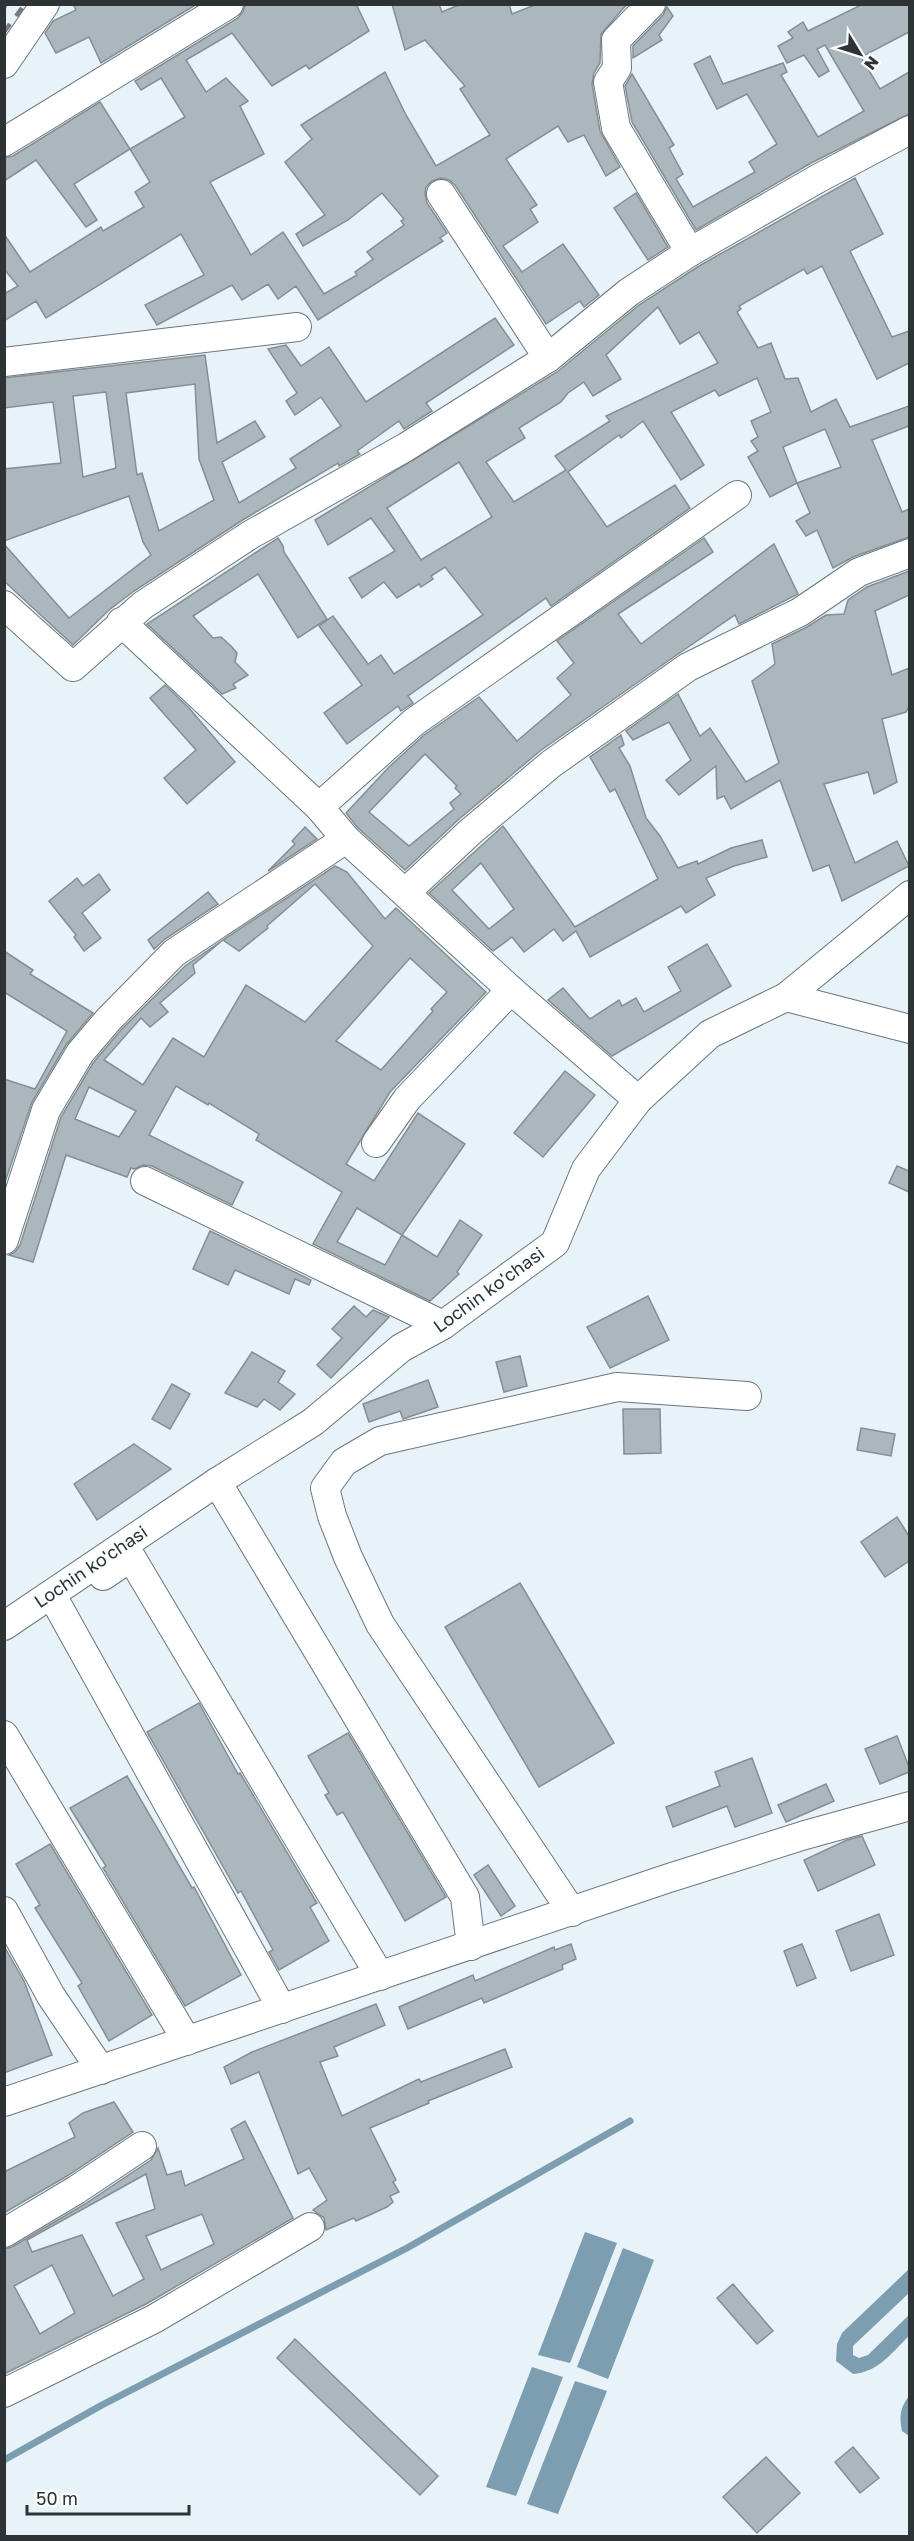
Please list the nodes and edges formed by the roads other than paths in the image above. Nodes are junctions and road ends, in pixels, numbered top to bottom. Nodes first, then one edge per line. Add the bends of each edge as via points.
1 (45, 4) edge
2 (229, 4) edge
3 (651, 4) edge
4 (4, 64) edge
5 (909, 130) edge
6 (4, 142) edge
7 (441, 194) dead end
8 (690, 252) junction
9 (297, 327) dead end
10 (548, 358) junction
11 (4, 362) edge
12 (737, 495) dead end
13 (909, 553) edge
14 (4, 605) edge
15 (122, 622) junction
16 (319, 807) junction
17 (346, 839) junction
18 (406, 892) junction
19 (909, 895) edge
20 (511, 990) junction
21 (786, 997) junction
22 (909, 1029) edge
23 (638, 1100) junction
24 (376, 1143) dead end
25 (145, 1181) dead end
26 (4, 1240) edge
27 (443, 1325) junction
28 (747, 1396) dead end
29 (217, 1482) junction
30 (58, 1606) junction
31 (4, 1626) edge
32 (4, 1642) edge
33 (4, 1735) edge
34 (909, 1806) edge
35 (4, 1911) edge
36 (573, 1912) junction
37 (471, 1946) junction
38 (380, 1977) junction
39 (282, 2009) junction
40 (187, 2041) junction
41 (101, 2070) junction
42 (4, 2102) edge
43 (142, 2146) dead end
44 (310, 2227) dead end
45 (4, 2233) edge
46 (4, 2393) edge

1 - 4 street
2 - 6 street
3 - 8 street via 616,40 617,68 608,82 616,128
5 - 8 street
7 - 10 street
8 - 10 street via 629,292
9 - 11 street
10 - 15 street via 406,447 250,536
12 - 16 street via 414,722
13 - 18 street via 859,572 800,612 688,667 551,764
14 - 15 street via 73,668
15 - 16 street
16 - 17 street
17 - 18 street
17 - 26 street via 174,953 80,1053 46,1110
18 - 20 street
19 - 21 street, Lochin ko'chasi
20 - 23 street
20 - 24 street via 407,1099
21 - 22 street
21 - 23 street, Lochin ko'chasi via 710,1034
23 - 27 street, Lochin ko'chasi via 586,1168 555,1243
25 - 27 street
27 - 29 street, Lochin ko'chasi via 401,1348 312,1422
28 - 36 street via 617,1387 380,1441 344,1462 325,1488 348,1557 380,1624
29 - 31 street, Lochin ko'chasi
29 - 37 street via 465,1898
30 - 32 street
30 - 38 street via 131,1557
30 - 39 street
33 - 40 street
34 - 36 street via 783,1842
35 - 41 street via 51,1996
36 - 37 street
37 - 38 street
38 - 39 street
39 - 40 street
40 - 41 street
41 - 42 street
43 - 45 street
44 - 46 street via 154,2319

